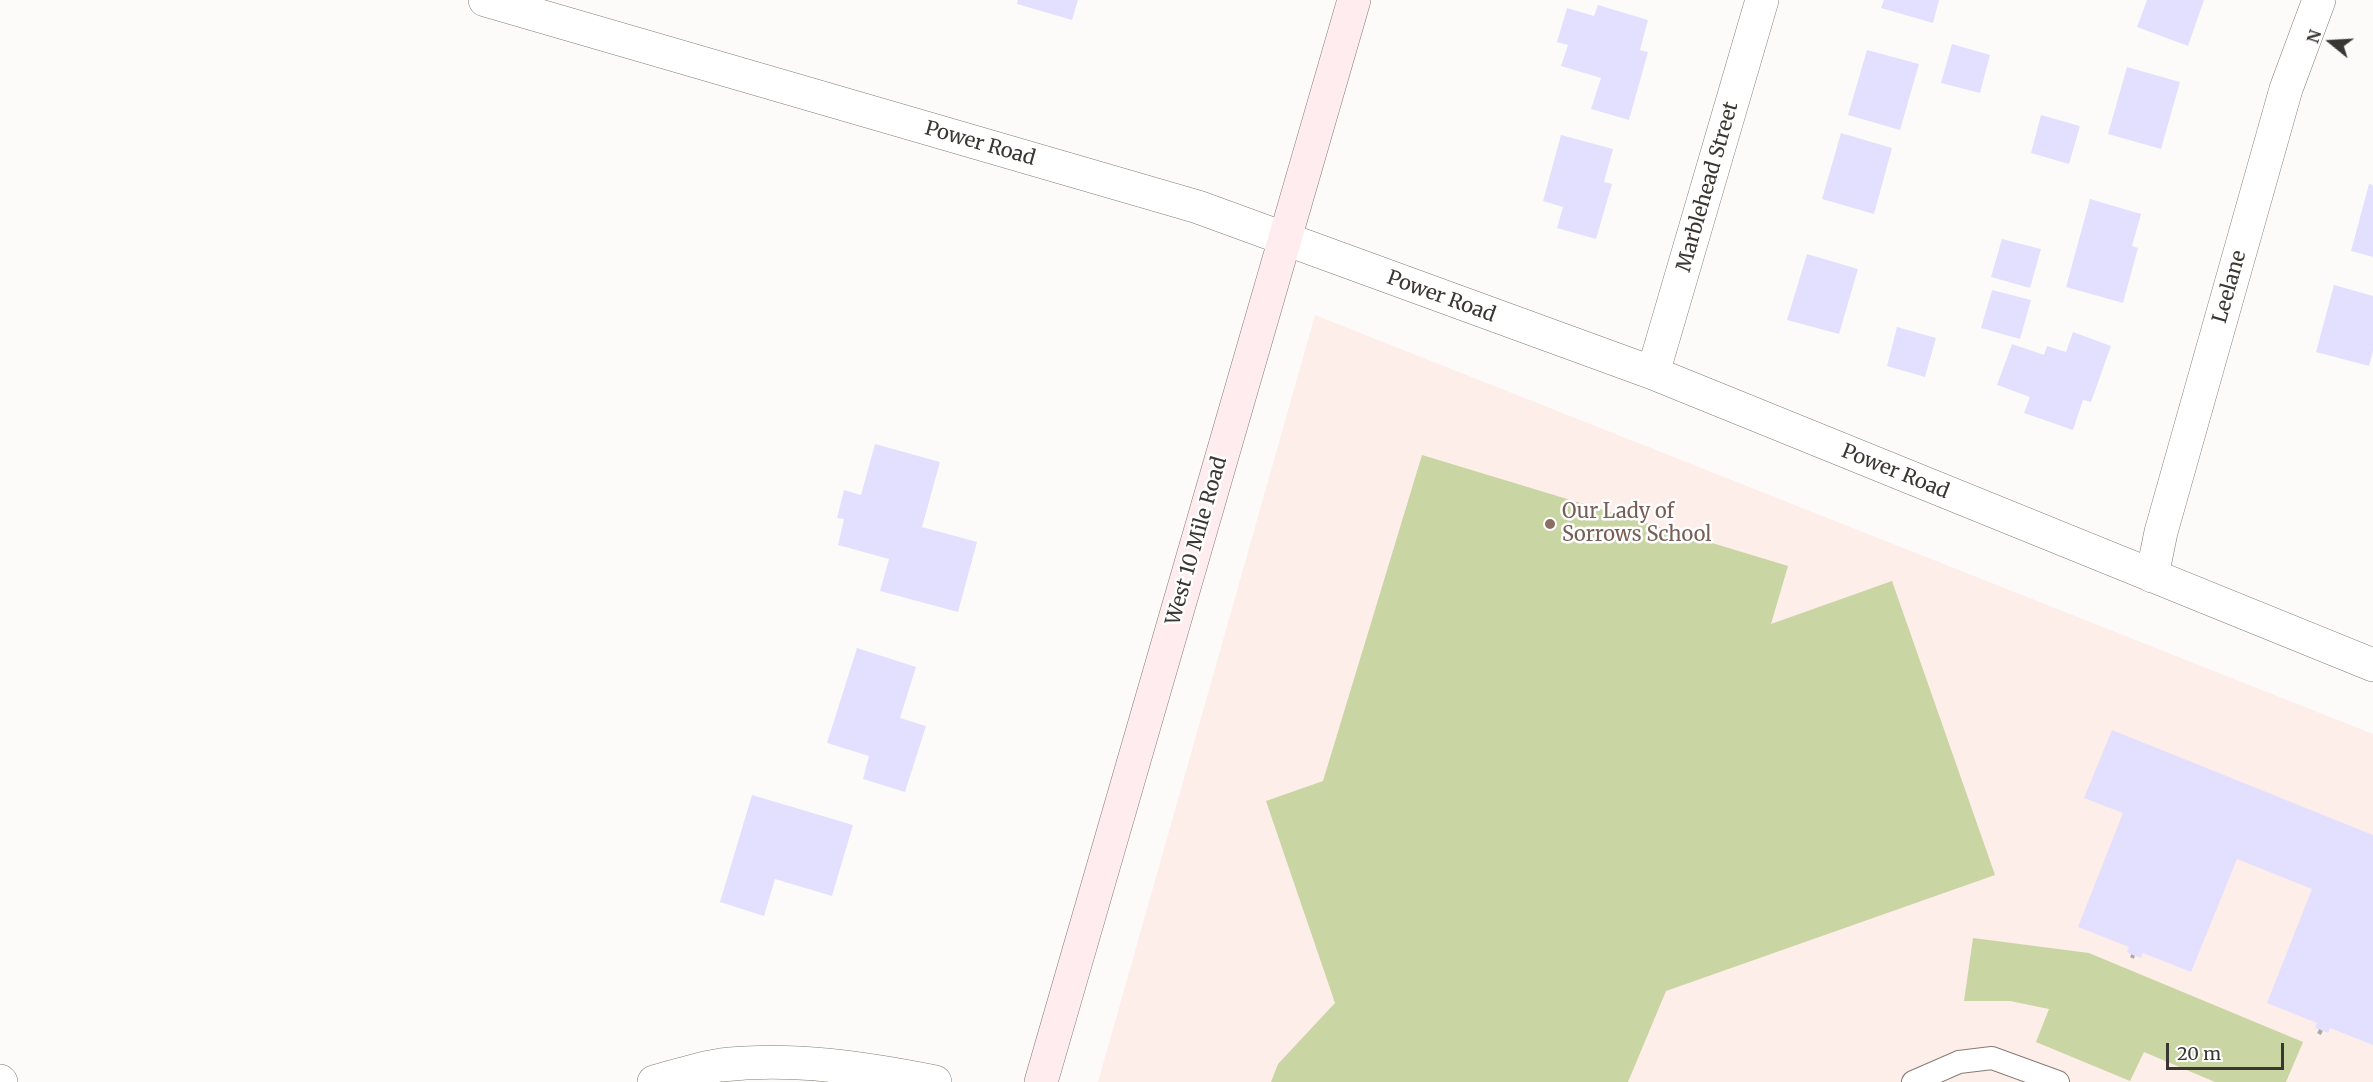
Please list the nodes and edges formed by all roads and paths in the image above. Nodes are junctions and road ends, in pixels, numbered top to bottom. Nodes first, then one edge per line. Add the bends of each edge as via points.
1 (485, 0) edge
2 (1354, 0) edge
3 (1762, 0) edge
4 (2319, 0) edge
5 (1285, 237) junction
6 (1653, 374) junction
7 (2151, 576) junction
8 (2373, 665) edge
9 (654, 1082) edge
10 (935, 1082) edge
11 (1041, 1082) edge
12 (1913, 1082) edge
13 (2058, 1082) edge

1 - 5 street, Power Road via 1198,207
2 - 5 street, West 10 Mile Road
3 - 6 street, Marblehead Street
4 - 7 street, Leelane via 2286,89 2160,532
5 - 6 street, Power Road
5 - 11 street, West 10 Mile Road
6 - 7 street, Power Road
7 - 8 street, Power Road
9 - 10 street via 720,1066 766,1064 866,1069
12 - 13 lane via 1959,1062 1992,1058

